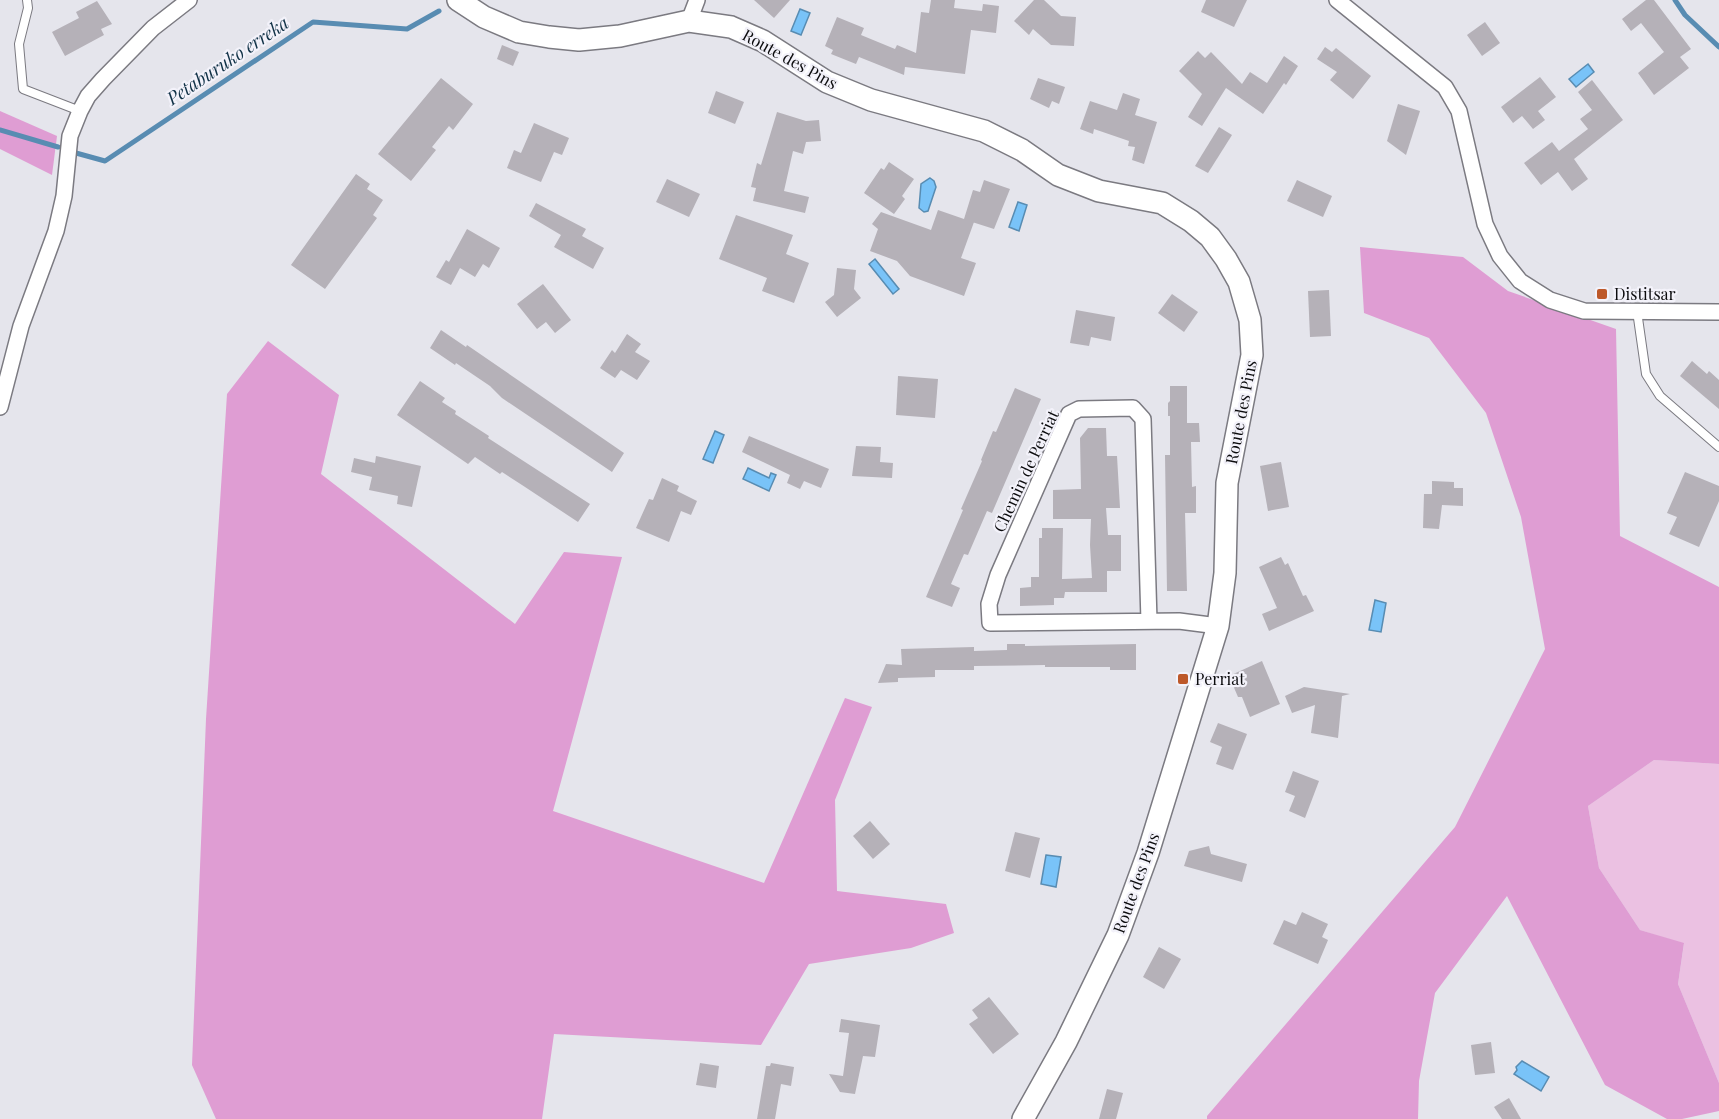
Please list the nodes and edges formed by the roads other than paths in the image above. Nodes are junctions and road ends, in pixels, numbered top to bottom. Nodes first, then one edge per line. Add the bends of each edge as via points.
1 (27, 0) edge
2 (189, 0) edge
3 (458, 0) edge
4 (697, 0) edge
5 (1336, 0) edge
6 (689, 21) junction
7 (80, 111) junction
8 (1637, 311) junction
9 (1719, 312) edge
10 (0, 407) edge
11 (1719, 447) edge
12 (1149, 621) junction
13 (1218, 626) junction
14 (1023, 1119) edge

1 - 7 lane via 19,44 23,89
2 - 7 street via 153,28 88,96
3 - 6 street, Route des Pins via 519,32 579,40 620,36
4 - 6 street
5 - 8 street via 1445,87 1460,111 1485,224 1500,256 1520,281 1550,300 1584,311
6 - 13 street, Route des Pins via 730,27 763,41 827,82 871,100 984,131 1022,150 1058,176 1099,191 1162,203 1210,237 1239,282 1250,320 1252,355 1227,483 1225,573
7 - 10 street via 70,136 56,231 21,326
8 - 9 street
8 - 11 lane via 1646,374 1660,396
12 - 12 street, Chemin de Perriat via 990,623 989,604 998,575 1069,414 1079,408 1133,408 1143,419
12 - 13 street, Chemin de Perriat
13 - 14 street, Route des Pins via 1148,853 1118,935

